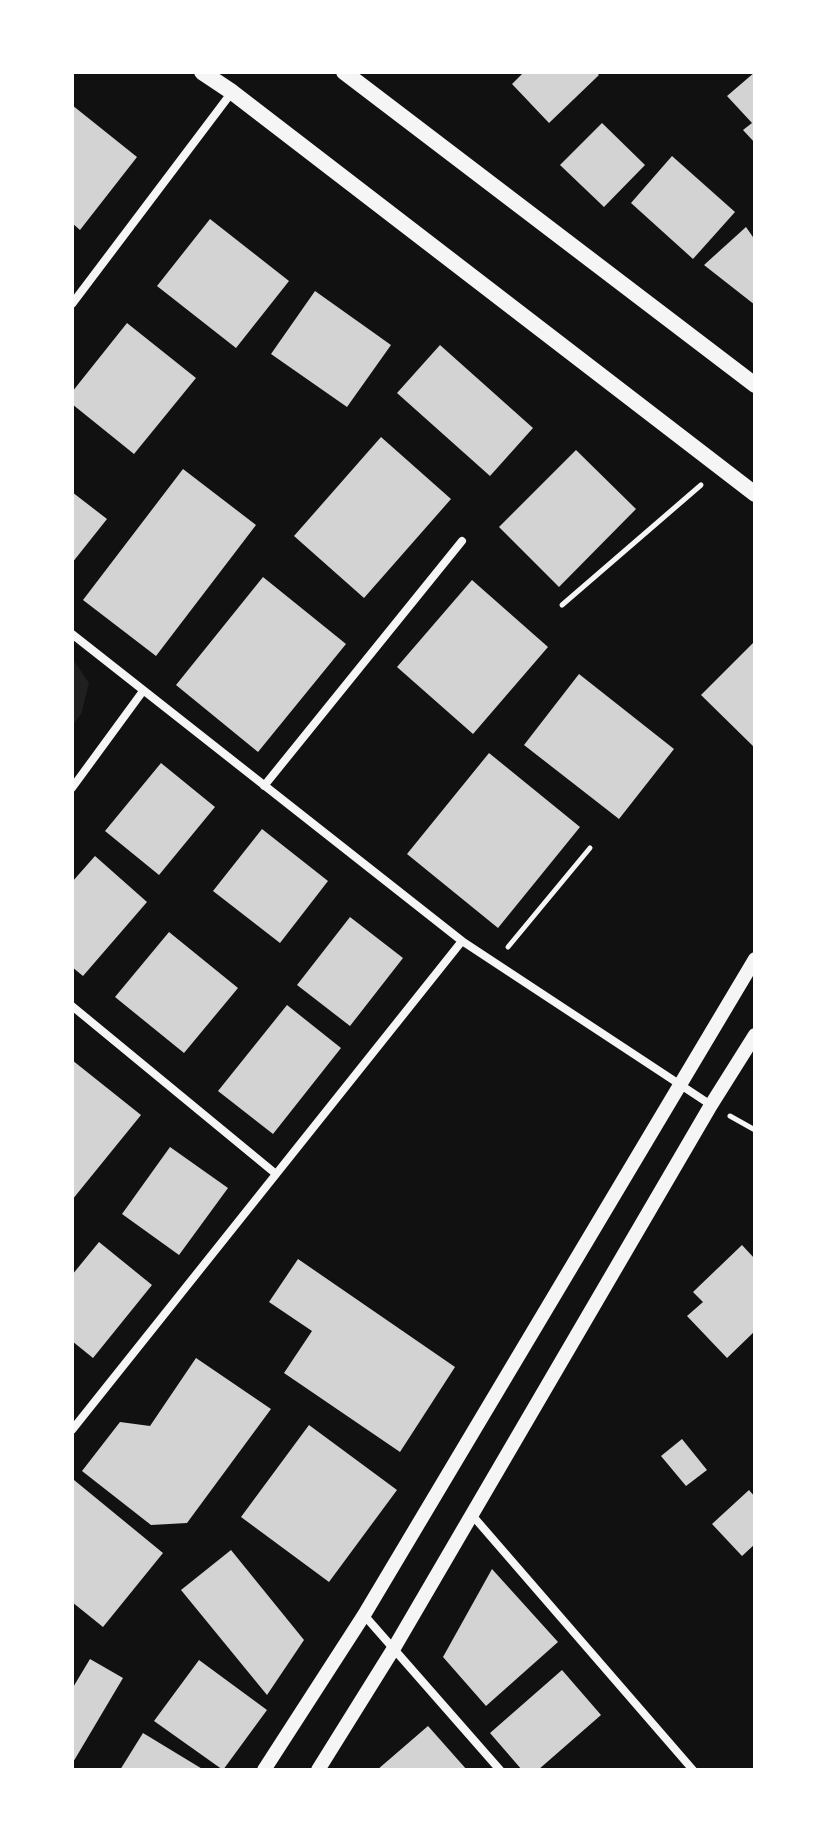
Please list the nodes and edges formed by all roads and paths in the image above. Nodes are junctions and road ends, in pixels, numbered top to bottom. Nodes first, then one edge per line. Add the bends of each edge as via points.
1 (202, 72) edge
2 (344, 72) edge
3 (232, 92) junction
4 (72, 304) edge
5 (755, 385) edge
6 (721, 468) junction
7 (755, 494) edge
8 (462, 541) dead end
9 (562, 605) dead end
10 (72, 634) edge
11 (143, 691) junction
12 (72, 786) edge
13 (264, 786) junction
14 (590, 848) dead end
15 (462, 941) junction
16 (755, 959) edge
17 (495, 963) junction
18 (72, 1006) edge
19 (755, 1035) edge
20 (679, 1082) junction
21 (711, 1105) junction
22 (276, 1174) junction
23 (72, 1430) edge
24 (472, 1515) junction
25 (364, 1615) junction
26 (394, 1648) junction
27 (264, 1770) edge
28 (318, 1770) edge
29 (500, 1770) edge
30 (693, 1770) edge

1 - 3 main road
2 - 5 main road
3 - 4 street
3 - 6 main road
6 - 7 main road
6 - 9 path
8 - 13 street
10 - 11 street
11 - 12 street
11 - 13 street
13 - 15 street
14 - 17 path
15 - 17 street
15 - 22 street
16 - 20 street
17 - 20 street
18 - 22 street
19 - 21 street
20 - 21 street
20 - 25 street
21 - 24 street
22 - 23 street
24 - 26 street
24 - 30 street
25 - 26 street
25 - 27 street
26 - 28 street
26 - 29 street

